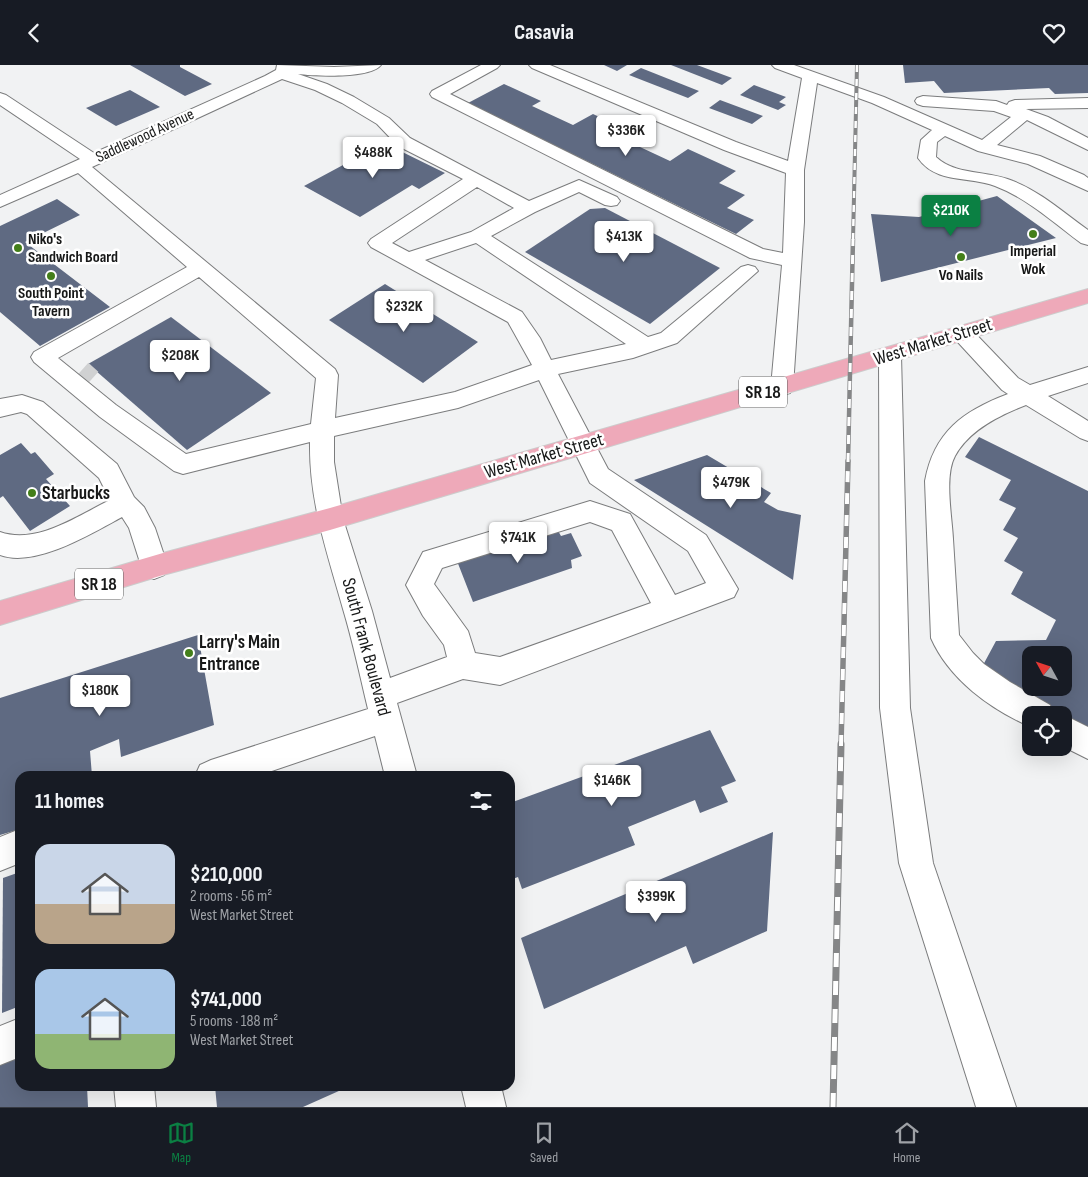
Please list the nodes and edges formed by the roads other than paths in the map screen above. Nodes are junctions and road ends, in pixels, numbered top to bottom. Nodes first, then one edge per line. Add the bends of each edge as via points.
1 (373, 65) edge
2 (492, 65) edge
3 (537, 65) edge
4 (780, 65) edge
5 (284, 69) edge
6 (801, 71) edge
7 (0, 98) edge
8 (923, 101) dead end
9 (1088, 103) edge
10 (996, 106) junction
11 (1022, 115) junction
12 (942, 130) junction
13 (1088, 145) edge
14 (984, 147) junction
15 (86, 163) junction
16 (795, 170) junction
17 (476, 179) junction
18 (1088, 186) edge
19 (0, 202) edge
20 (623, 207) dead end
21 (528, 208) junction
22 (478, 236) junction
23 (1088, 239) edge
24 (408, 259) junction
25 (792, 261) junction
26 (200, 268) junction
27 (761, 274) junction
28 (1088, 295) edge
29 (962, 333) junction
30 (644, 346) junction
31 (890, 355) junction
32 (52, 367) junction
33 (545, 369) junction
34 (1088, 375) edge
35 (782, 387) junction
36 (1029, 396) junction
37 (0, 408) edge
38 (108, 411) junction
39 (322, 430) junction
40 (1088, 432) edge
41 (582, 445) junction
42 (124, 504) junction
43 (330, 519) junction
44 (0, 543) edge
45 (154, 567) junction
46 (668, 609) junction
47 (0, 613) edge
48 (463, 665) junction
49 (1024, 706) edge
50 (382, 707) junction
51 (1072, 735) edge
52 (1088, 744) edge
53 (223, 771) edge
54 (399, 771) edge
55 (15, 848) edge
56 (0, 854) edge
57 (15, 1039) edge
58 (0, 1046) edge
59 (134, 1091) edge
60 (482, 1091) edge
61 (136, 1107) edge
62 (486, 1107) edge
63 (996, 1107) edge

1 - 5 street via 340,72
2 - 25 street via 438,94 757,254
3 - 16 street
4 - 6 street
5 - 15 street, Saddlewood Avenue
5 - 17 street via 348,100 383,121 404,141
6 - 12 street via 878,100
6 - 16 street
7 - 15 street
8 - 10 street
9 - 10 street
10 - 11 street
11 - 13 street via 1042,119
11 - 14 street
12 - 14 street
12 - 23 street via 929,140 927,158 934,166 954,174 998,181 1034,201
14 - 18 street via 1034,160
15 - 19 street, Saddlewood Avenue
15 - 26 street
16 - 25 street
17 - 21 street
17 - 24 street via 378,243
20 - 21 street via 579,185
21 - 22 street
22 - 24 street
22 - 30 street
24 - 33 street via 515,317
25 - 27 street
26 - 32 street via 42,357
26 - 39 street, South Frank Boulevard via 327,375
27 - 30 street via 669,339
27 - 35 street
28 - 29 main road, West Market Street / SR 18
29 - 31 main road, West Market Street / SR 18
29 - 36 street via 1010,384
30 - 33 street
31 - 35 main road, West Market Street / SR 18
31 - 63 street via 895,708 916,863
32 - 38 street
32 - 38 street via 86,376 111,398
33 - 39 street via 458,400
33 - 41 street
34 - 36 street
35 - 41 main road, West Market Street / SR 18
36 - 40 street
36 - 49 street via 993,410 962,433 946,450 938,481 945,638 952,651 982,680
37 - 42 street via 22,403 35,407 108,471
38 - 39 street via 183,464
39 - 43 street, South Frank Boulevard via 324,483
41 - 43 main road, West Market Street / SR 18
41 - 46 street via 599,476 697,543 724,589
42 - 44 street via 37,545 17,549
42 - 45 street via 134,513 142,529
43 - 45 main road, West Market Street / SR 18
43 - 50 street, South Frank Boulevard
45 - 47 main road, West Market Street / SR 18
46 - 48 street via 500,671
46 - 48 street via 620,522 590,511 433,560 420,585 458,640
48 - 50 street
50 - 53 street
50 - 54 street, South Frank Boulevard
51 - 52 street
55 - 56 street
57 - 58 street
59 - 61 street
60 - 62 street

